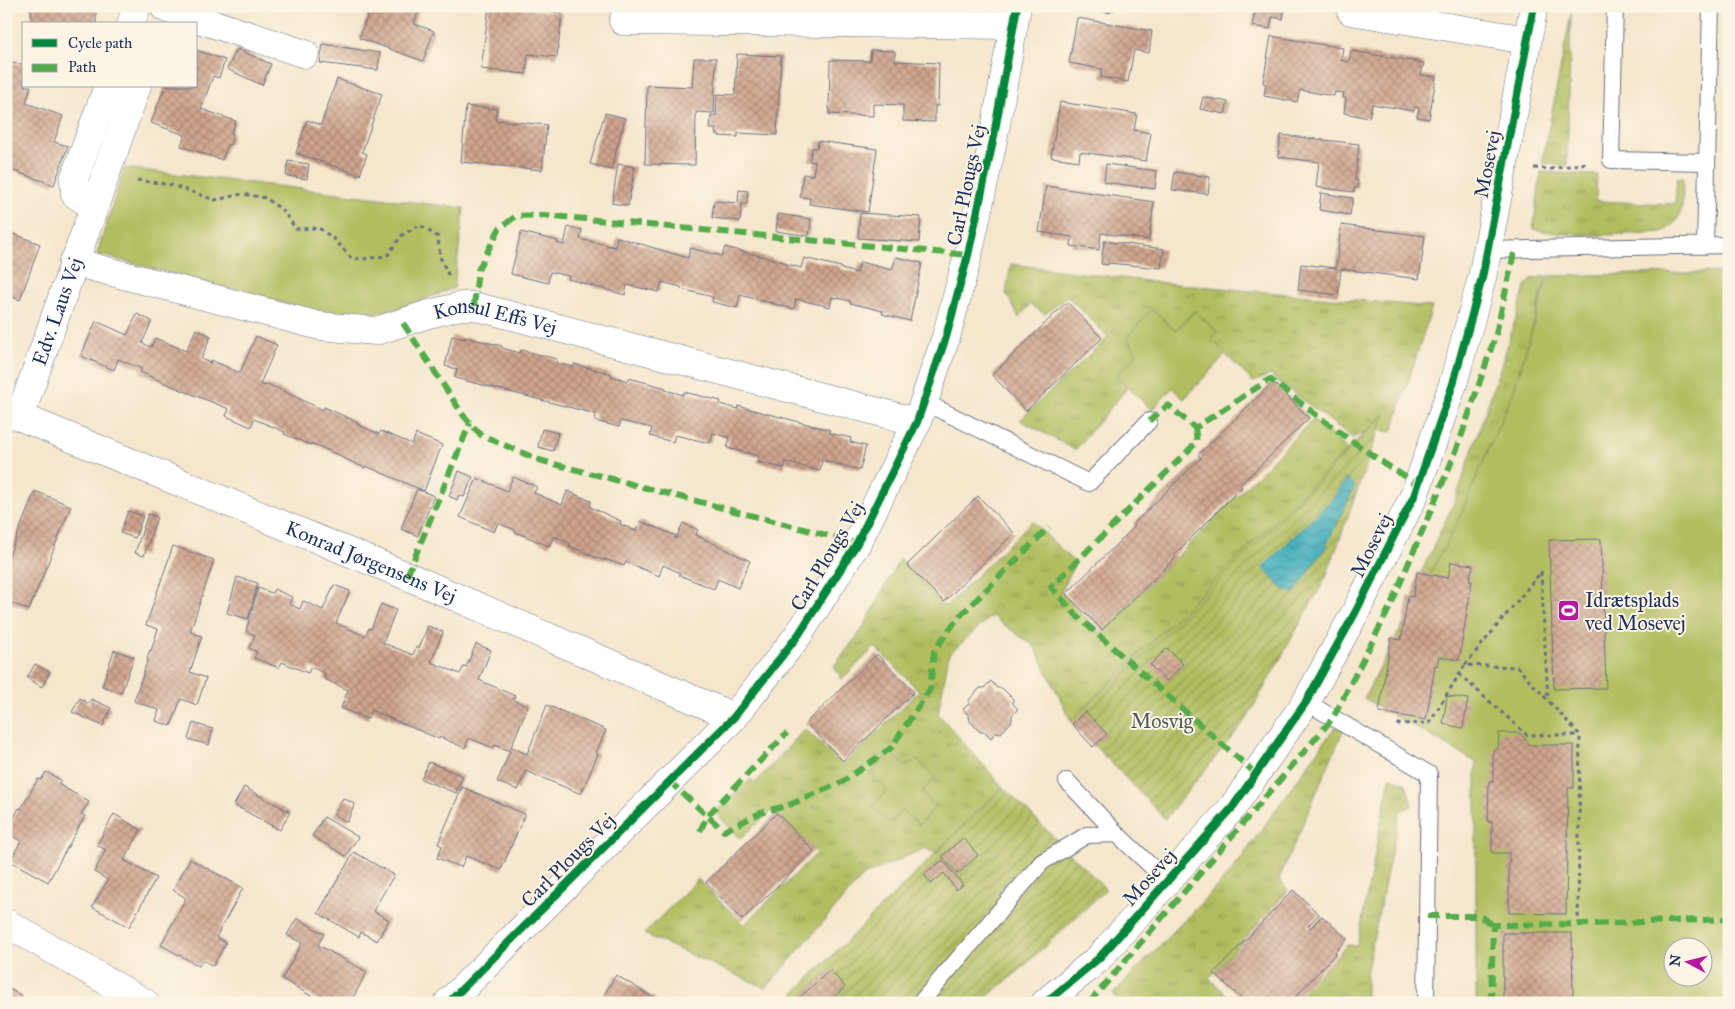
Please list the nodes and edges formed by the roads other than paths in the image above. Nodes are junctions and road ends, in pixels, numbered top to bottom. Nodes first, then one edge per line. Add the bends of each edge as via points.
1 (137, 6) edge
2 (1534, 6) edge
3 (1615, 6) edge
4 (1711, 6) edge
5 (1351, 11) dead end
6 (163, 13) edge
7 (1015, 16) edge
8 (623, 21) dead end
9 (132, 22) edge
10 (194, 22) edge
11 (198, 23) edge
12 (1527, 40) junction
13 (306, 54) dead end
14 (107, 88) edge
15 (136, 88) edge
16 (1707, 162) junction
17 (93, 206) junction
18 (1729, 245) edge
19 (1705, 246) junction
20 (1487, 250) junction
21 (73, 262) junction
22 (920, 412) junction
23 (13, 413) edge
24 (1149, 422) dead end
25 (1306, 702) junction
26 (734, 717) junction
27 (1067, 781) dead end
28 (1116, 834) junction
29 (1168, 882) junction
30 (6, 923) edge
31 (145, 1003) edge
32 (448, 1003) edge
33 (920, 1003) edge
34 (1045, 1003) edge
35 (1426, 1003) edge

1 - 9 street
2 - 12 street, Mosevej
3 - 16 lane via 1611,160
4 - 16 lane
5 - 12 street
6 - 10 street
7 - 8 street
7 - 22 street, Carl Plougs Vej via 993,141 968,255 946,337
11 - 13 street
12 - 20 street, Mosevej
14 - 17 street via 74,179 76,194
15 - 17 street, Edv. Laus Vej
16 - 19 lane
17 - 21 street, Edv. Laus Vej
18 - 19 lane
19 - 20 lane
20 - 25 street, Mosevej via 1453,384 1414,496
21 - 22 street, Konsul Effs Vej via 320,326 376,332 461,306 486,309
21 - 23 street, Edv. Laus Vej
22 - 24 lane via 1089,483
22 - 26 street, Carl Plougs Vej via 857,543 799,634
23 - 26 street, Konrad Jørgensens Vej via 408,576
25 - 29 street, Mosevej via 1232,808
25 - 35 lane via 1429,774
26 - 32 street, Carl Plougs Vej
27 - 28 lane
28 - 29 lane
28 - 33 lane via 1087,835 1042,862
29 - 34 street, Mosevej via 1098,958
30 - 31 street

